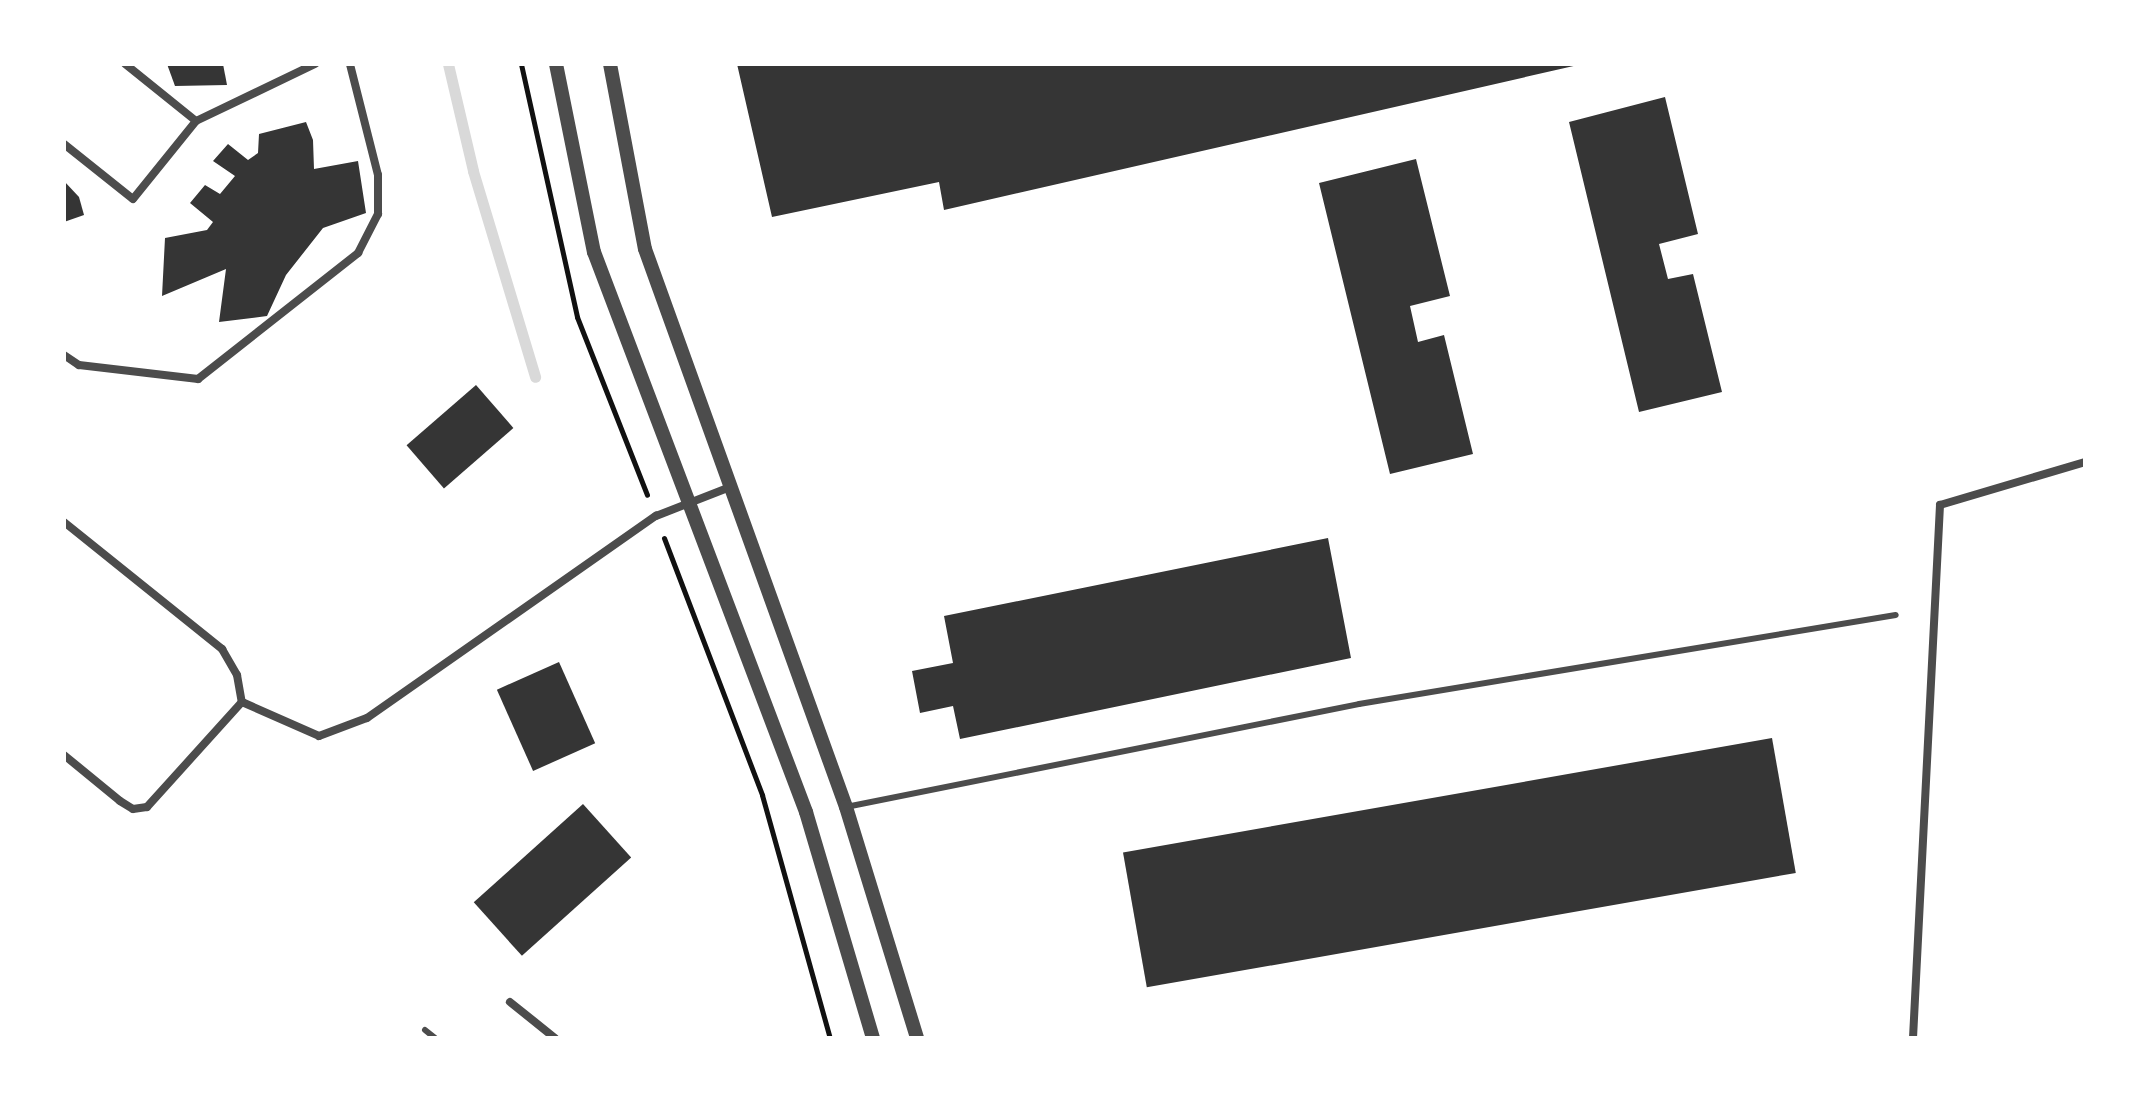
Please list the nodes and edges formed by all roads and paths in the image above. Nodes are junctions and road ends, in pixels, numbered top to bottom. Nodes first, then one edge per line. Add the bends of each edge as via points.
1 (125, 64) edge
2 (315, 64) edge
3 (350, 64) edge
4 (521, 64) edge
5 (556, 64) edge
6 (610, 64) edge
7 (196, 121) junction
8 (64, 144) edge
9 (64, 355) edge
10 (2085, 462) edge
11 (730, 487) junction
12 (692, 502) junction
13 (656, 516) junction
14 (64, 522) edge
15 (1896, 615) dead end
16 (242, 702) junction
17 (64, 755) edge
18 (846, 807) junction
19 (510, 1002) dead end
20 (425, 1030) dead end
21 (435, 1038) edge
22 (555, 1038) edge
23 (830, 1038) edge
24 (873, 1038) edge
25 (917, 1038) edge
26 (1913, 1038) edge

1 - 7 street
2 - 7 street
3 - 9 street via 378,175 378,214 358,253 198,379 79,365
4 - 13 path via 577,317
5 - 12 street via 594,252
6 - 11 street via 645,249
7 - 8 street via 133,199
10 - 26 street via 1940,505
11 - 12 street
11 - 18 street
12 - 13 street
12 - 24 street via 806,812
13 - 16 street via 367,718 319,736
13 - 23 path via 762,795
14 - 16 street via 222,649 237,675
15 - 18 lane via 1359,704
16 - 17 street via 147,807 133,809 120,801
18 - 25 street
19 - 22 street
20 - 21 lane

